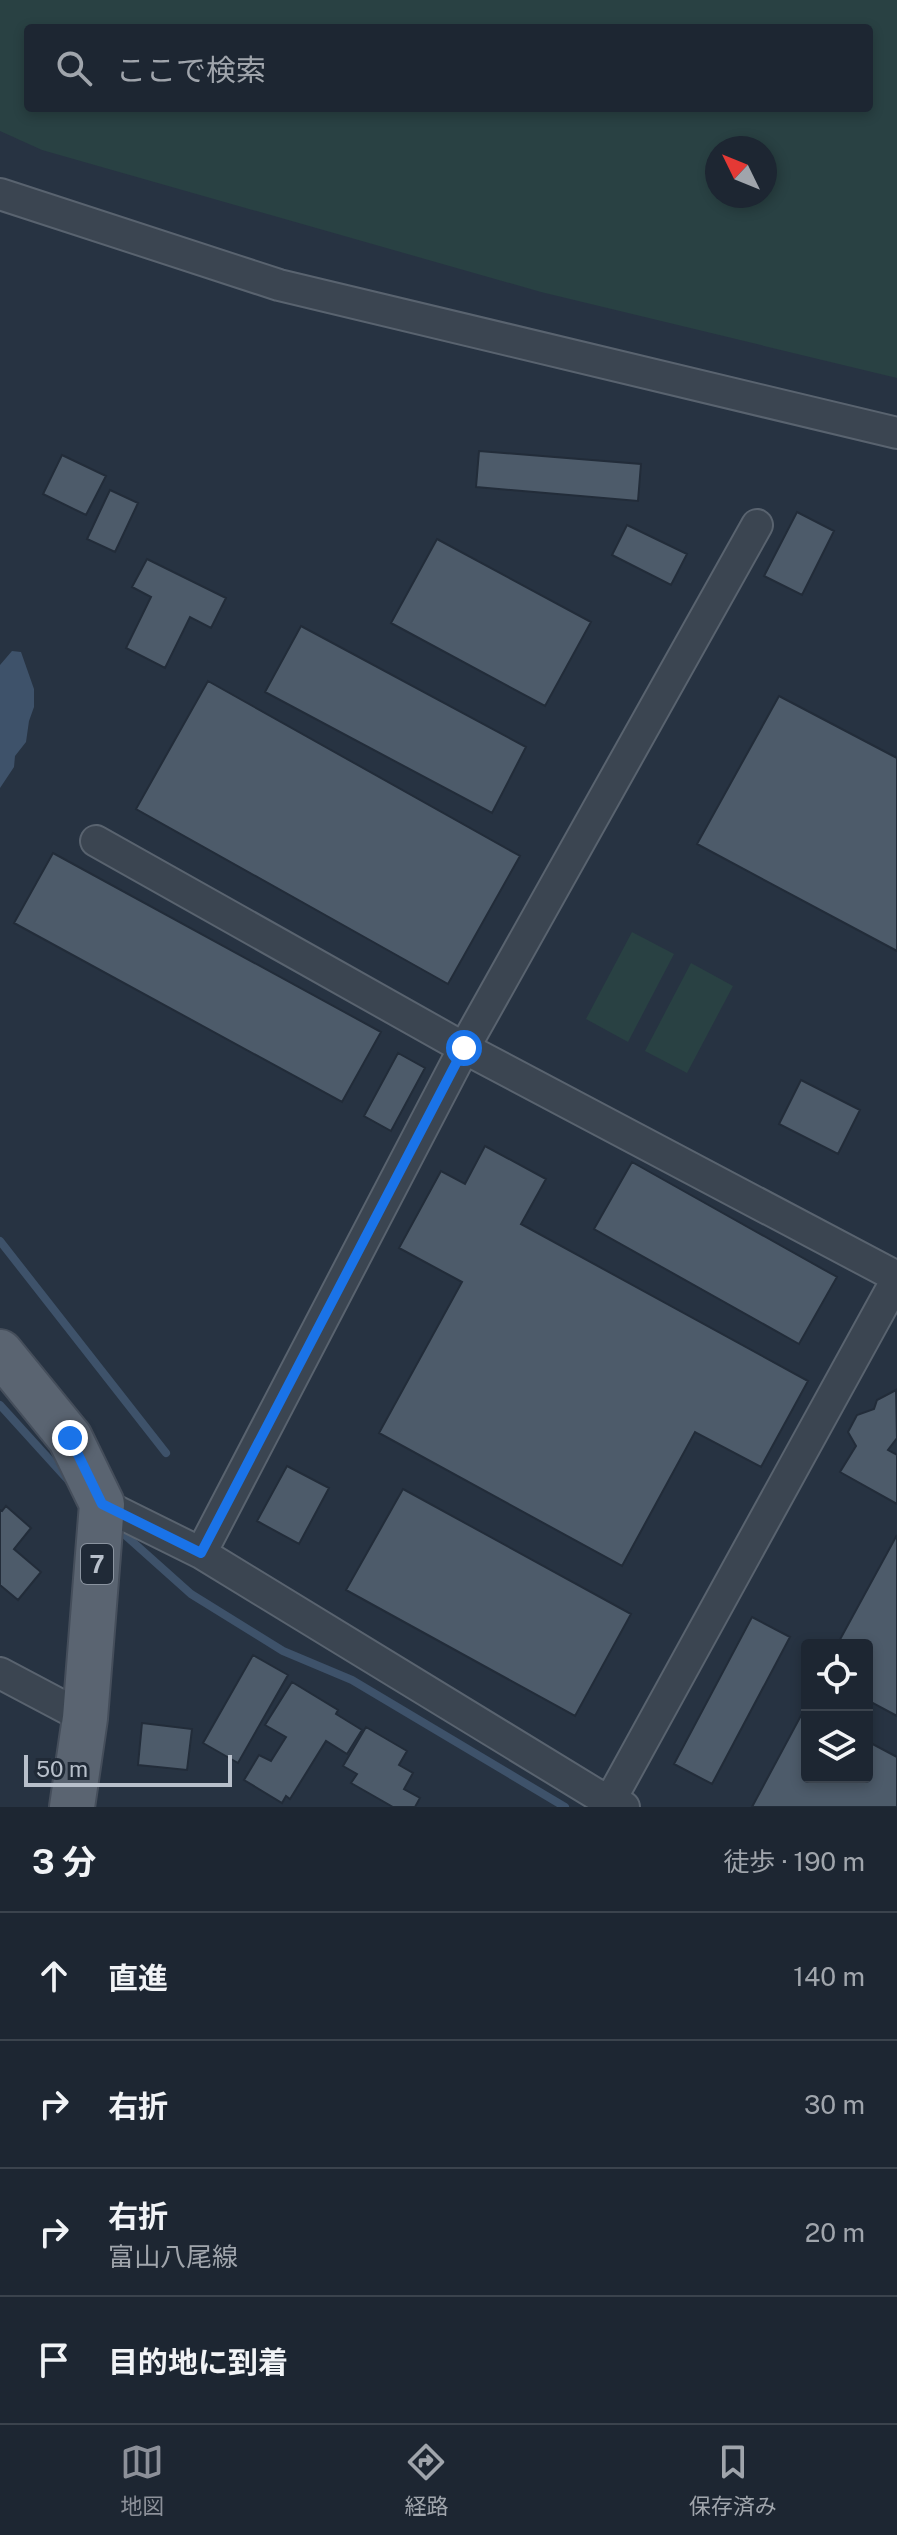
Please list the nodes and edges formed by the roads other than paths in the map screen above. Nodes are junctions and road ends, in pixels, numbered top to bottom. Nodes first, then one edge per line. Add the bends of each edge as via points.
1 (0, 194) edge
2 (897, 433) edge
3 (757, 525) dead end
4 (96, 841) dead end
5 (464, 1048) junction
6 (897, 1278) edge
7 (0, 1352) edge
8 (102, 1504) junction
9 (201, 1553) junction
10 (0, 1673) edge
11 (85, 1718) junction
12 (604, 1801) edge
13 (72, 1807) edge

1 - 2 street via 279,285
3 - 5 street
4 - 5 street
5 - 6 street
5 - 9 street
6 - 12 street
7 - 8 main road via 70,1438
8 - 9 street
8 - 11 main road, 7
9 - 12 street
10 - 11 street
11 - 13 main road, 7

